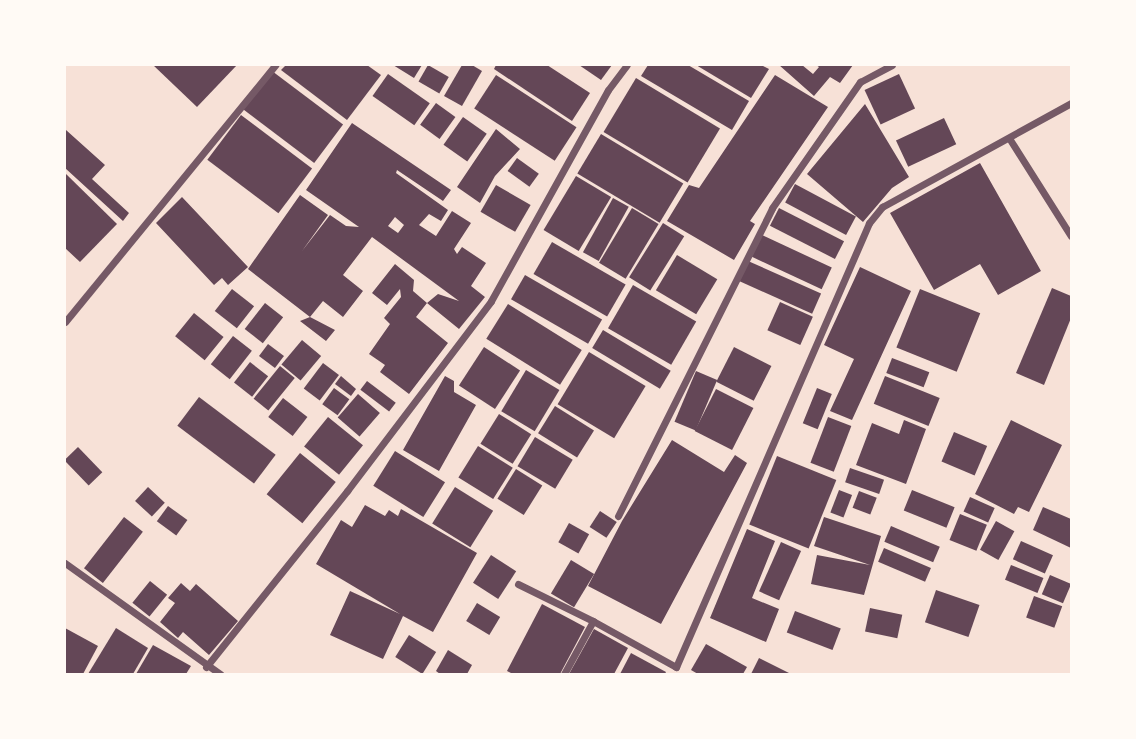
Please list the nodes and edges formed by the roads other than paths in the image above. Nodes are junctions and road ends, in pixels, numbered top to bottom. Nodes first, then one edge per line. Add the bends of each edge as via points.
1 (275, 65) edge
2 (626, 65) edge
3 (892, 65) edge
4 (1071, 103) edge
5 (1009, 138) junction
6 (1071, 236) edge
7 (65, 323) edge
8 (618, 516) dead end
9 (65, 562) edge
10 (518, 584) dead end
11 (593, 621) junction
12 (206, 667) junction
13 (220, 674) edge
14 (564, 674) edge

1 - 7 street
2 - 12 street via 491,300
3 - 8 street via 860,82 772,208
4 - 5 street
5 - 6 street
5 - 11 street via 882,207 869,223 676,667
9 - 12 street
10 - 11 street
11 - 14 street
12 - 13 street

